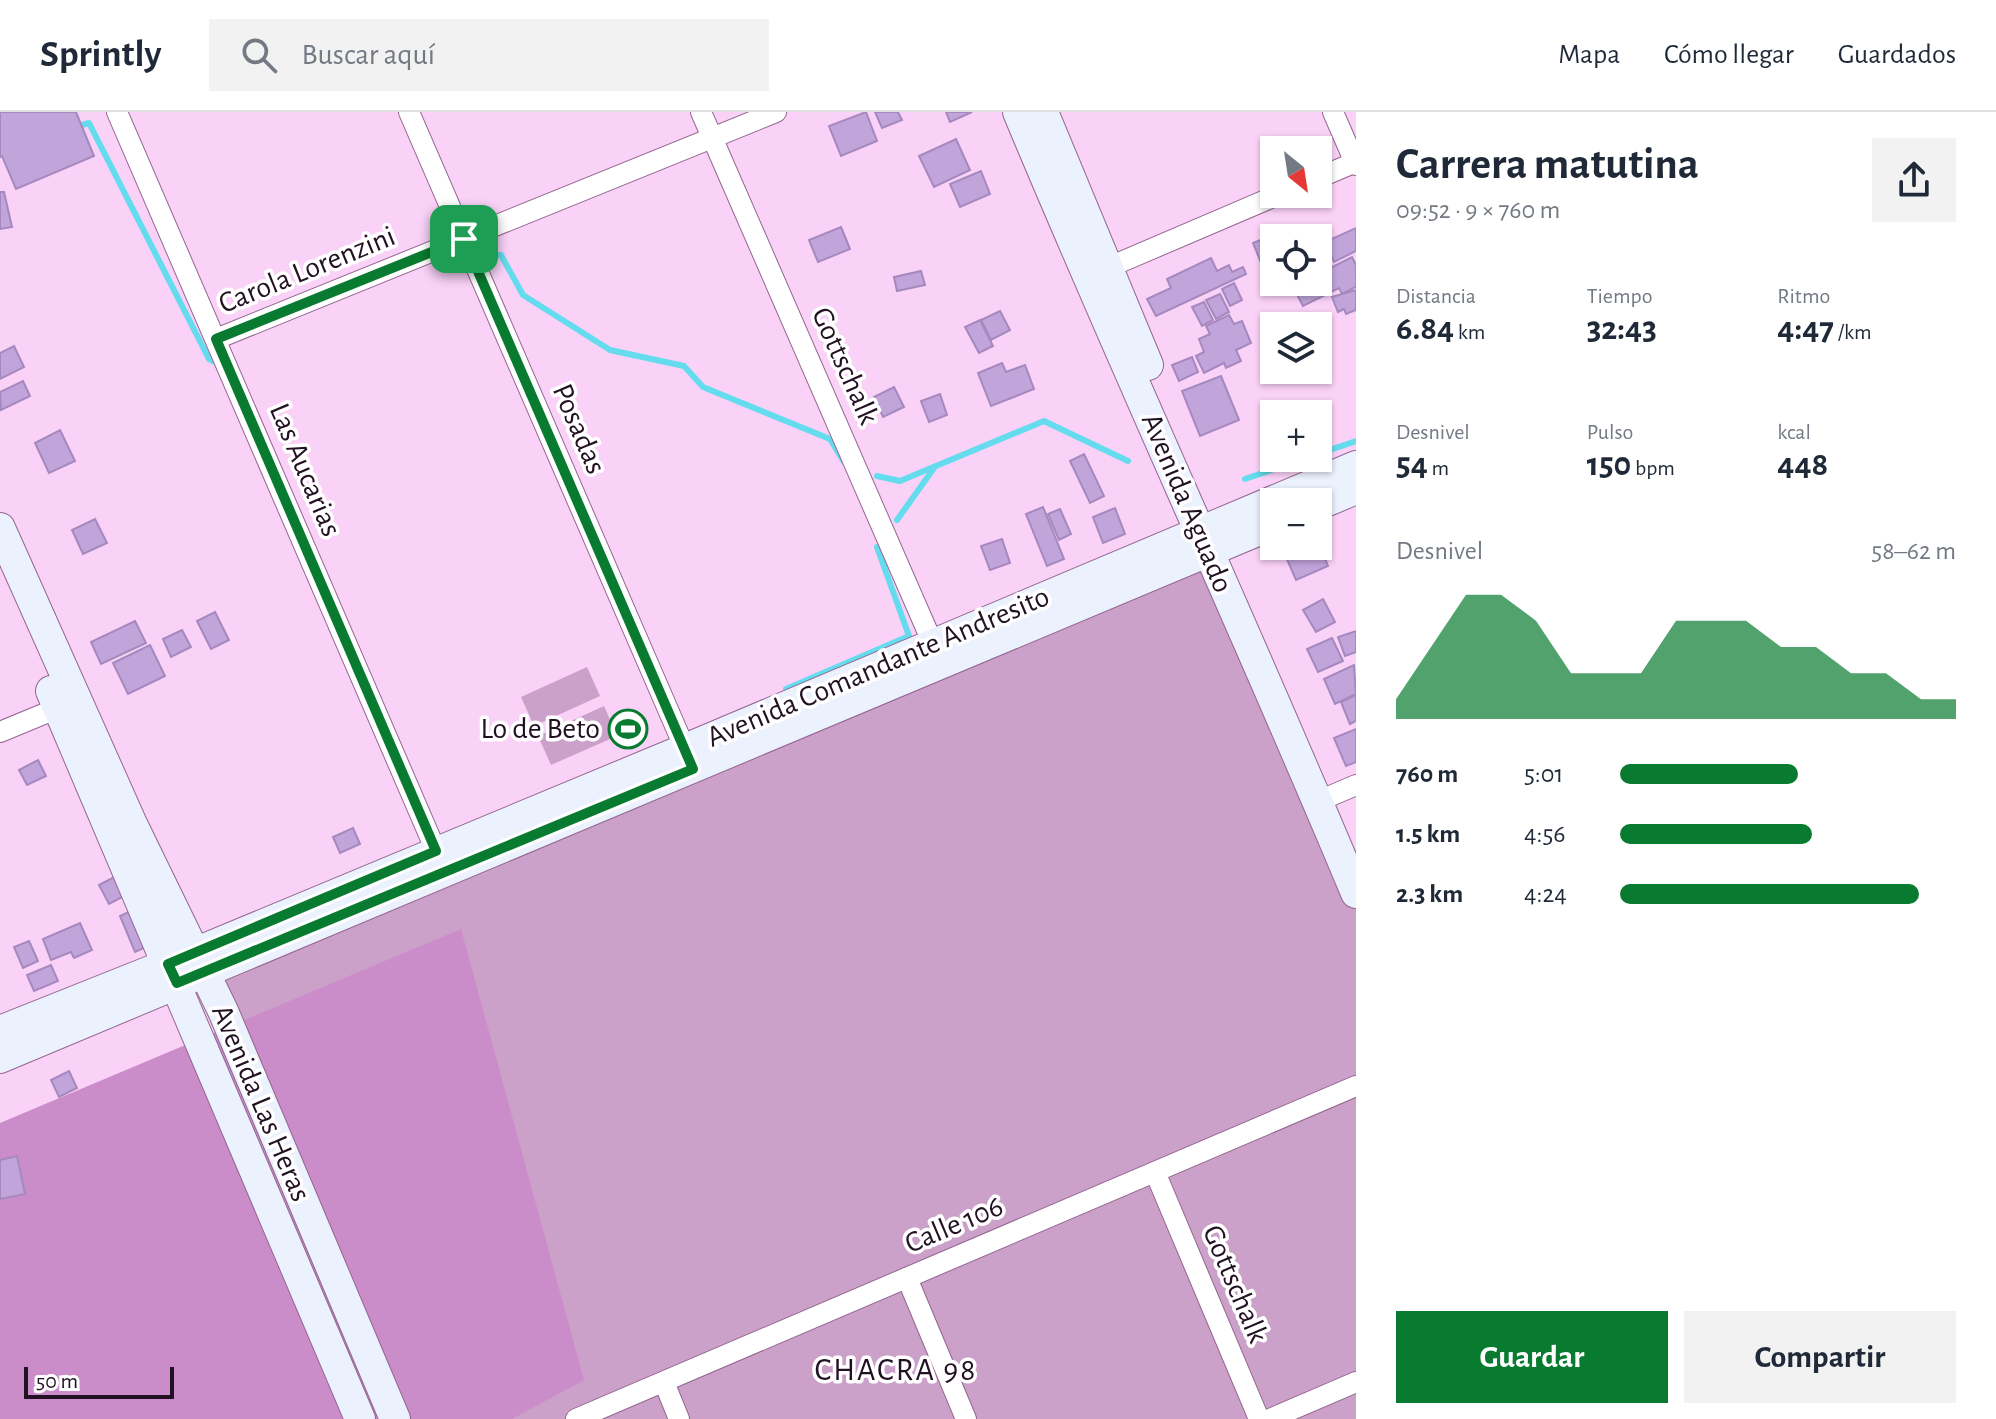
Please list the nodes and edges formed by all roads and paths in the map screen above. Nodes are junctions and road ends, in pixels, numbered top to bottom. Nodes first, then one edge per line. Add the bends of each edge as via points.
1 (117, 112) edge
2 (409, 112) edge
3 (701, 112) edge
4 (776, 112) edge
5 (1018, 112) edge
6 (1043, 112) edge
7 (1333, 112) edge
8 (713, 138) junction
9 (1356, 163) edge
10 (1332, 172) edge
11 (1260, 203) edge
12 (464, 239) junction
13 (1107, 268) junction
14 (216, 339) junction
15 (1356, 466) edge
16 (1356, 489) edge
17 (1332, 499) edge
18 (1260, 527) edge
19 (0, 528) edge
20 (1212, 539) junction
21 (0, 571) edge
22 (933, 644) junction
23 (58, 708) junction
24 (0, 732) edge
25 (689, 759) junction
26 (1356, 785) edge
27 (1328, 797) junction
28 (436, 851) junction
29 (1356, 863) edge
30 (1356, 893) edge
31 (186, 968) junction
32 (0, 1031) edge
33 (0, 1058) edge
34 (1356, 1086) edge
35 (1155, 1172) junction
36 (907, 1278) junction
37 (664, 1382) junction
38 (1356, 1382) edge
39 (360, 1419) edge
40 (395, 1419) edge
41 (576, 1419) edge
42 (679, 1419) edge
43 (966, 1419) edge
44 (1259, 1419) edge
45 (1270, 1419) edge

1 - 14 street, Las Aucarias
2 - 12 street, Posadas
3 - 8 street, Gottschalk
4 - 8 street, Carola Lorenzini
5 - 20 main road, Avenida Aguado via 1086,276
6 - 13 main road, Avenida Aguado
7 - 9 street
8 - 12 street, Carola Lorenzini
8 - 22 street, Gottschalk
9 - 10 street
11 - 13 street
12 - 14 street, Carola Lorenzini
12 - 25 street, Posadas
13 - 20 main road, Avenida Aguado
14 - 28 street, Las Aucarias
15 - 20 main road, Avenida Comandante Andresito
16 - 17 main road
18 - 20 main road, Avenida Comandante Andresito
19 - 31 main road, Avenida Las Heras via 132,824
20 - 22 main road, Avenida Comandante Andresito
20 - 25 main road, Avenida Comandante Andresito
20 - 27 main road, Avenida Aguado
20 - 30 main road, Avenida Aguado
21 - 23 main road, Avenida Las Heras
22 - 25 main road, Avenida Comandante Andresito
23 - 24 street
23 - 31 main road, Avenida Las Heras
25 - 28 main road, Avenida Comandante Andresito
25 - 31 main road, Avenida Comandante Andresito
26 - 27 street
27 - 29 main road, Avenida Aguado
28 - 31 main road, Avenida Comandante Andresito
31 - 32 main road, Avenida Comandante Andresito
31 - 33 main road, Avenida Comandante Andresito
31 - 39 main road, Avenida Las Heras
31 - 40 main road, Avenida Las Heras via 223,1011
34 - 35 street, Calle 106
35 - 36 street, Calle 106
35 - 44 street, Gottschalk
36 - 37 street, Calle 106
36 - 43 street
37 - 41 street, Calle 106
37 - 42 street
38 - 45 street

